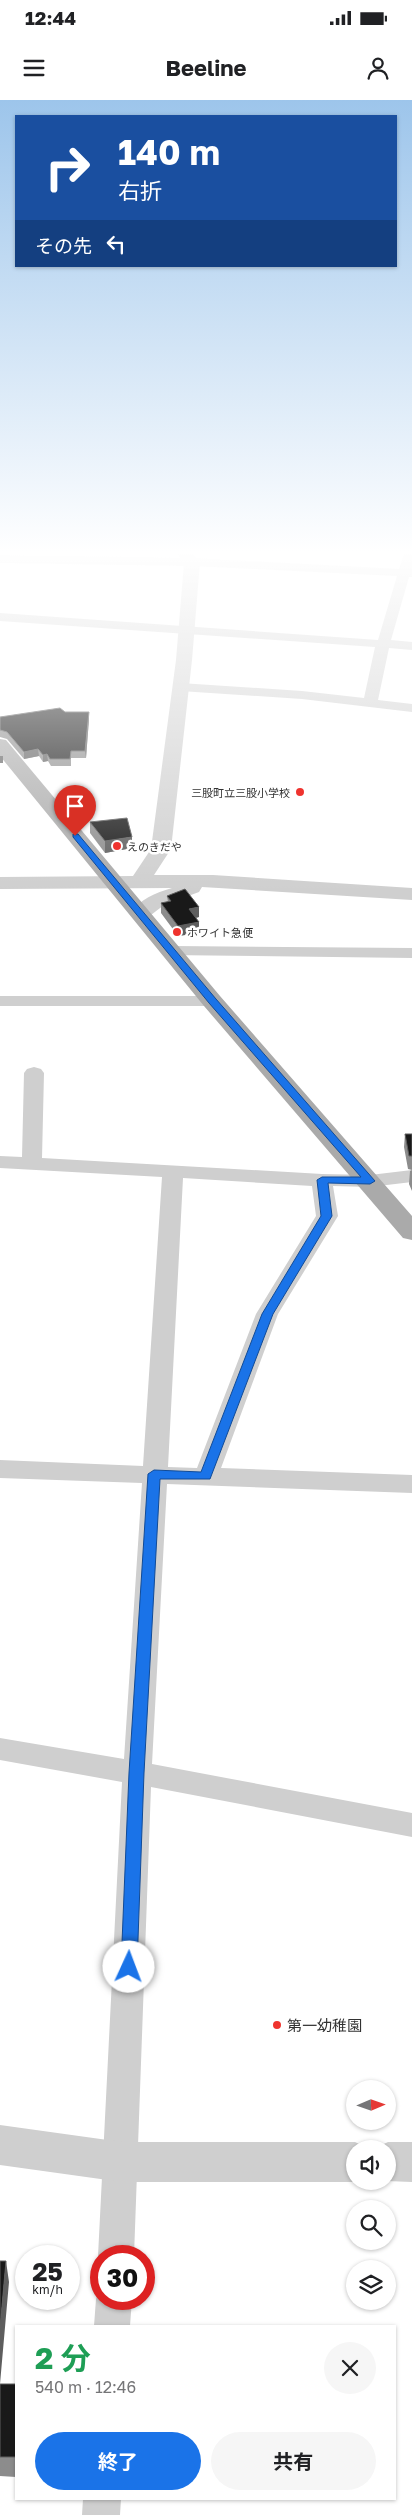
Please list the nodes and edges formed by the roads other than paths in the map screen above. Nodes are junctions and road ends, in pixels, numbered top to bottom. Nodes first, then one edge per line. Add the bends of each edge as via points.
1 (182, 667) edge
2 (378, 667) edge
3 (180, 687) junction
4 (370, 704) junction
5 (412, 708) edge
6 (0, 744) edge
7 (161, 849) junction
8 (219, 881) junction
9 (113, 882) junction
10 (138, 882) junction
11 (0, 884) edge
12 (412, 894) edge
13 (140, 914) junction
14 (172, 951) junction
15 (412, 953) edge
16 (0, 1001) edge
17 (212, 1001) junction
18 (34, 1073) dead end
19 (0, 1162) edge
20 (32, 1164) junction
21 (173, 1170) junction
22 (412, 1176) edge
23 (322, 1180) junction
24 (370, 1181) junction
25 (412, 1232) edge
26 (0, 1469) edge
27 (154, 1474) junction
28 (206, 1476) junction
29 (412, 1484) edge
30 (0, 1749) edge
31 (137, 1773) junction
32 (412, 1825) edge
33 (0, 2146) edge
34 (122, 2162) junction
35 (346, 2162) edge
36 (396, 2162) edge
37 (412, 2162) edge
38 (117, 2245) edge
39 (113, 2310) edge
40 (112, 2325) edge
41 (102, 2500) edge
42 (101, 2515) edge

1 - 3 street
2 - 4 street
3 - 4 street via 302,695
3 - 7 street
4 - 5 street
6 - 9 main road
7 - 8 street via 174,864 190,874
7 - 10 street
8 - 10 street
8 - 12 street
8 - 13 street via 165,896
9 - 10 street
9 - 11 street
9 - 13 main road
13 - 14 main road
14 - 15 street
14 - 17 main road
16 - 17 street
17 - 24 main road
18 - 20 street
19 - 20 street
20 - 21 street
21 - 23 street
21 - 27 street
22 - 24 street
23 - 24 street
23 - 28 street via 327,1216 267,1314
24 - 25 main road
26 - 27 street
27 - 28 street
27 - 31 street
28 - 29 street
30 - 31 street
31 - 32 street
31 - 34 street
33 - 34 street
34 - 35 street
34 - 38 street
36 - 37 street
39 - 40 street
41 - 42 street

